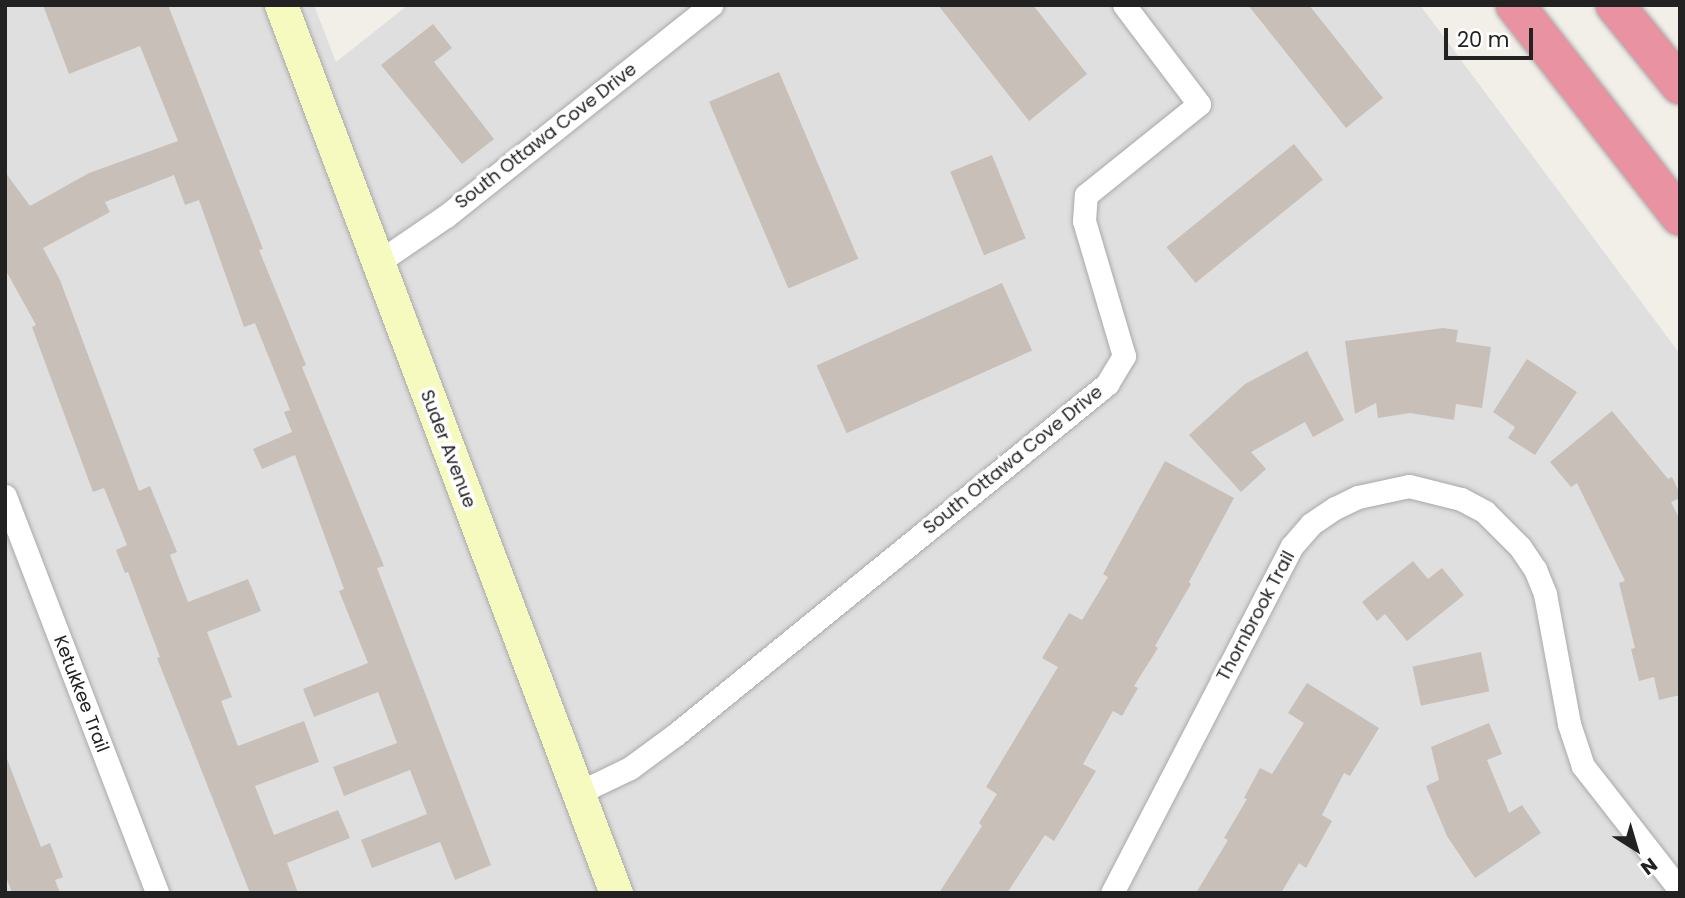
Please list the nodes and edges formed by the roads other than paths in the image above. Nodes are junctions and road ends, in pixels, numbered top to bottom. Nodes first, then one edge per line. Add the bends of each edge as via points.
1 (281, 5) edge
2 (711, 5) edge
3 (1124, 5) edge
4 (1514, 5) edge
5 (1615, 5) edge
6 (1680, 85) edge
7 (1680, 216) edge
8 (377, 263) junction
9 (5, 496) edge
10 (578, 793) junction
11 (1680, 890) edge
12 (157, 893) edge
13 (615, 893) edge
14 (1112, 893) edge

1 - 8 street, Suder Avenue
2 - 8 street, South Ottawa Cove Drive via 446,216
3 - 10 street, South Ottawa Cove Drive via 1199,104 1086,195 1087,232 1124,356 1107,383 675,735 630,768
4 - 7 highway
5 - 6 highway
8 - 10 street, Suder Avenue
9 - 12 street, Ketukkee Trail
10 - 13 street, Suder Avenue
11 - 14 street, Thornbrook Trail via 1583,766 1569,724 1545,594 1535,569 1485,512 1461,499 1409,486 1358,497 1335,508 1311,524 1292,546

